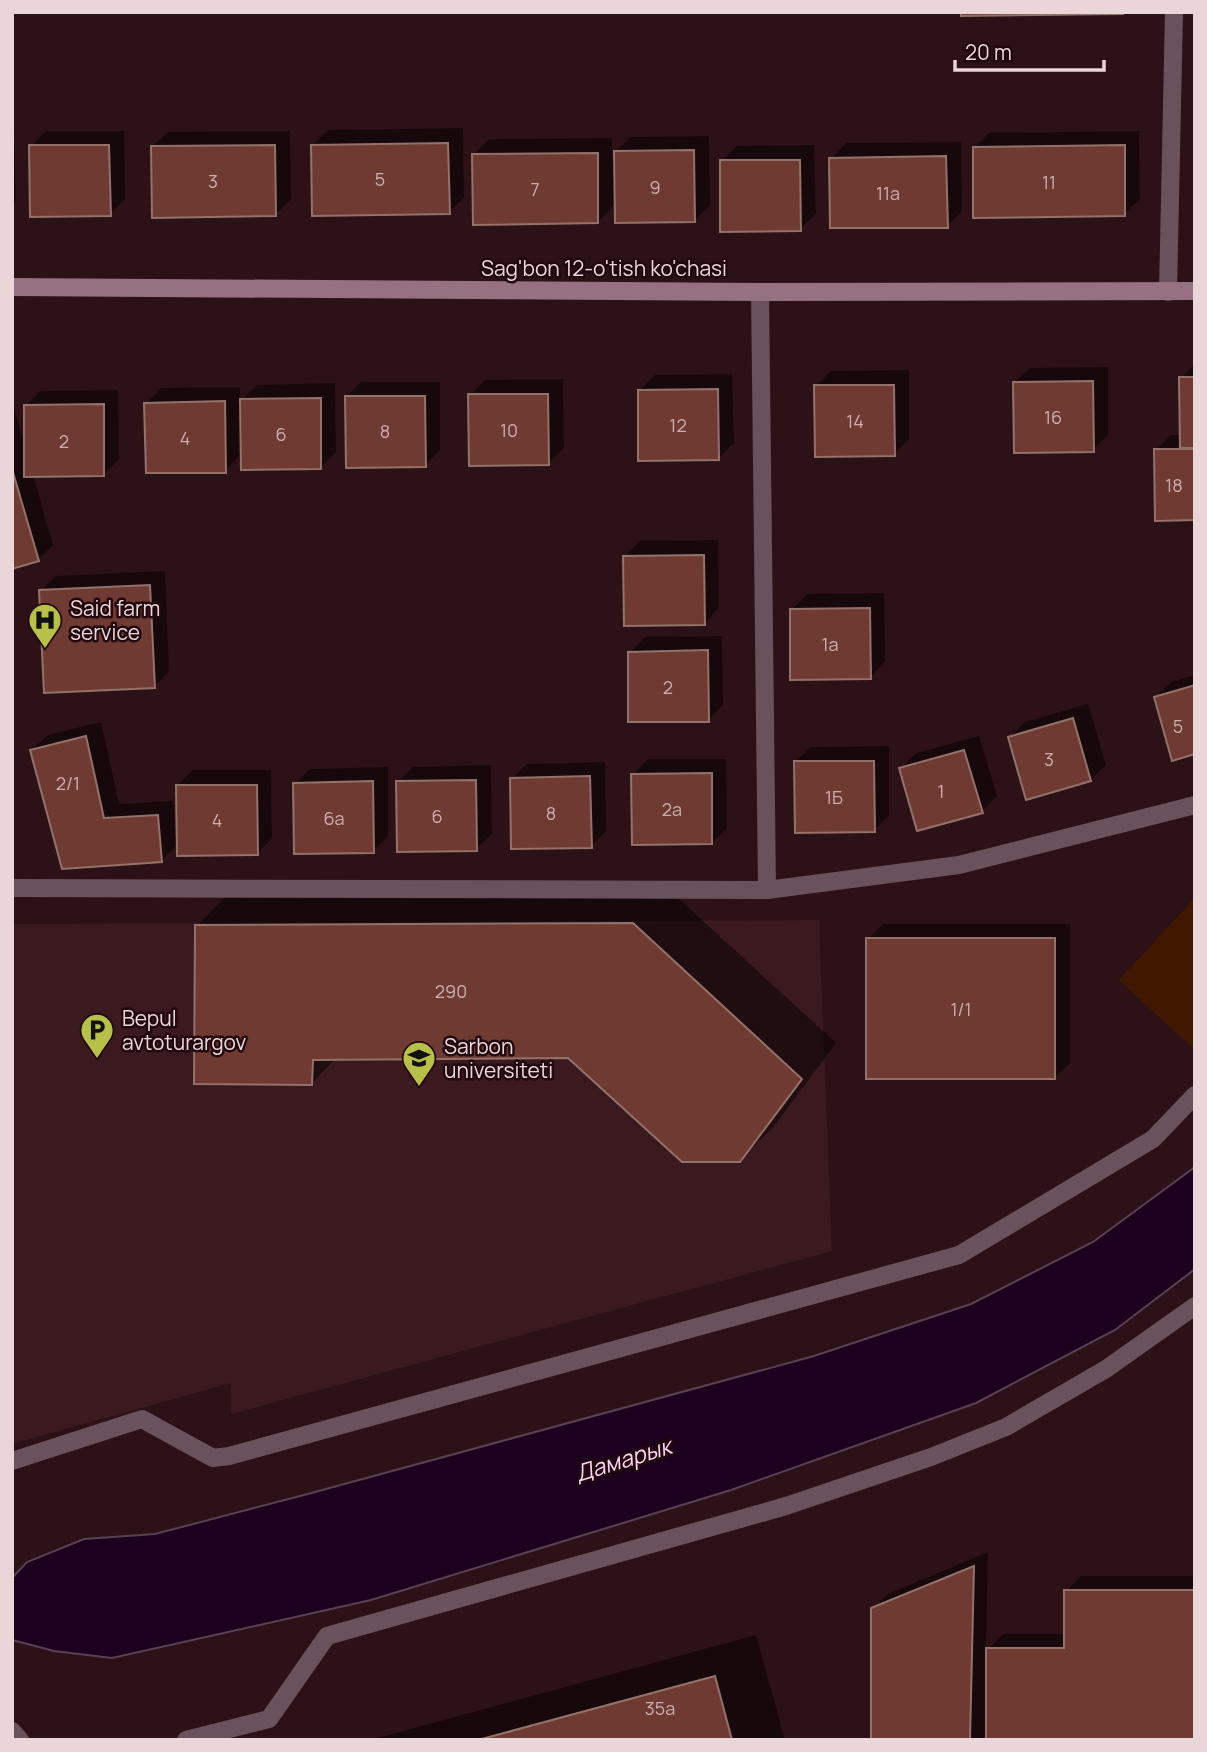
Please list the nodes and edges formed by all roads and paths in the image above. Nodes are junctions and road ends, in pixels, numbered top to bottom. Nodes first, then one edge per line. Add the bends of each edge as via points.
1 (1174, 12) edge
2 (12, 287) edge
3 (1195, 291) edge
4 (761, 292) junction
5 (1168, 292) junction
6 (1195, 804) edge
7 (12, 888) edge
8 (767, 890) junction
9 (1195, 1095) edge
10 (1195, 1306) edge
11 (12, 1461) edge
12 (12, 1731) edge
13 (20, 1740) edge
14 (186, 1740) edge

1 - 5 street
2 - 4 main road, Sag'bon 12-o'tish ko'chasi
3 - 5 main road, Sag'bon 12-o'tish ko'chasi
4 - 5 main road, Sag'bon 12-o'tish ko'chasi
4 - 8 street
6 - 8 street via 959,865
7 - 8 street
9 - 11 street via 1153,1139 959,1255 229,1455 213,1458 142,1419
10 - 14 street via 1106,1369 1006,1427 931,1457 786,1506 327,1636 269,1719
12 - 13 street

